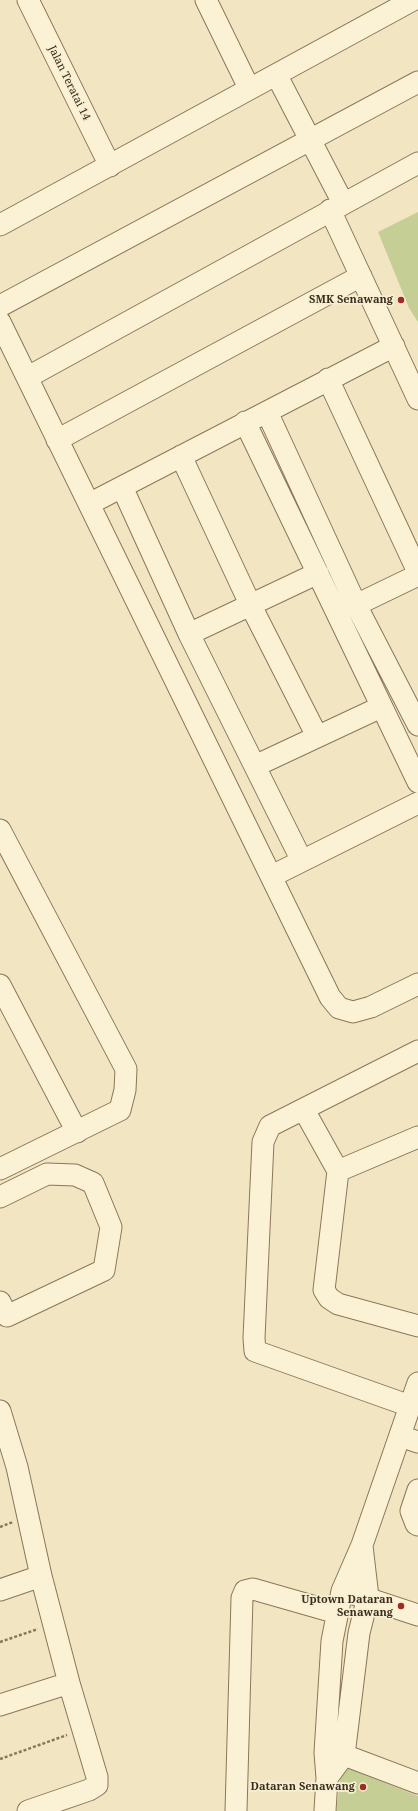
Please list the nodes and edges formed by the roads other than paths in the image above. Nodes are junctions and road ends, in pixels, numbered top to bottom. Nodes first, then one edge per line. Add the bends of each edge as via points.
1 (28, 0) edge
2 (206, 0) edge
3 (413, 0) edge
4 (277, 76) junction
5 (418, 82) edge
6 (250, 88) junction
7 (310, 140) junction
8 (418, 163) edge
9 (110, 166) junction
10 (336, 207) junction
11 (0, 225) edge
12 (361, 276) junction
13 (0, 306) edge
14 (0, 322) edge
15 (394, 346) junction
16 (28, 377) junction
17 (328, 379) junction
18 (418, 399) edge
19 (267, 412) junction
20 (245, 422) junction
21 (57, 440) junction
22 (182, 456) junction
23 (122, 487) junction
24 (89, 504) junction
25 (418, 572) edge
26 (318, 573) junction
27 (418, 576) edge
28 (356, 605) junction
29 (251, 606) junction
30 (189, 634) junction
31 (380, 707) junction
32 (418, 725) edge
33 (317, 736) junction
34 (255, 766) junction
35 (418, 782) edge
36 (418, 803) edge
37 (0, 830) edge
38 (302, 861) junction
39 (272, 876) junction
40 (418, 984) edge
41 (0, 985) edge
42 (418, 1051) edge
43 (304, 1110) junction
44 (76, 1132) junction
45 (418, 1138) edge
46 (0, 1169) edge
47 (338, 1171) junction
48 (0, 1197) edge
49 (0, 1302) edge
50 (418, 1326) edge
51 (418, 1383) edge
52 (410, 1406) junction
53 (0, 1411) edge
54 (409, 1439) edge
55 (8, 1470) edge
56 (418, 1491) edge
57 (418, 1525) edge
58 (362, 1545) junction
59 (41, 1576) junction
60 (0, 1590) edge
61 (342, 1591) junction
62 (368, 1597) junction
63 (337, 1613) junction
64 (418, 1615) edge
65 (69, 1683) junction
66 (0, 1705) edge
67 (335, 1754) junction
68 (418, 1783) edge
69 (28, 1811) edge
70 (236, 1811) edge
71 (325, 1811) edge

1 - 9 street, Jalan Teratai 14
2 - 6 street
3 - 4 street
4 - 6 street
4 - 7 street
5 - 7 street
6 - 9 street
7 - 10 street
7 - 13 street
8 - 10 street
9 - 11 street
10 - 12 street
10 - 16 street
12 - 15 street
12 - 21 street
14 - 16 street
15 - 17 street
15 - 18 street
16 - 21 street
17 - 19 street
17 - 25 street
19 - 20 street
19 - 28 street
20 - 22 street
20 - 26 street
21 - 24 street
22 - 23 street
22 - 29 street
23 - 24 street
23 - 30 street
24 - 39 street
26 - 29 street
26 - 31 street
27 - 28 street
28 - 32 street
29 - 30 street
29 - 33 street
30 - 34 street
31 - 33 street
31 - 35 street
33 - 34 street
34 - 38 street
36 - 38 street
37 - 44 street via 126,1069 125,1090 120,1110
38 - 39 street
39 - 40 street via 330,996 339,1008 353,1012 370,1007
41 - 44 street
42 - 43 street
43 - 47 street
43 - 52 street via 270,1126 263,1142 255,1351
44 - 46 street
45 - 47 street
47 - 50 street via 324,1290 329,1298 338,1304
48 - 49 street via 48,1174 75,1175 92,1183 111,1227 104,1270 7,1316
51 - 52 street
52 - 54 street
53 - 55 street
54 - 58 street
55 - 59 street
56 - 57 street via 411,1511
58 - 61 street
58 - 62 street
59 - 60 street
59 - 65 street
61 - 62 street
61 - 63 street
62 - 64 street
62 - 67 street
63 - 67 street via 332,1641
63 - 70 street via 253,1589 245,1591 242,1598
65 - 66 street
65 - 69 street via 97,1777 97,1785
67 - 68 street
67 - 71 street via 327,1778

